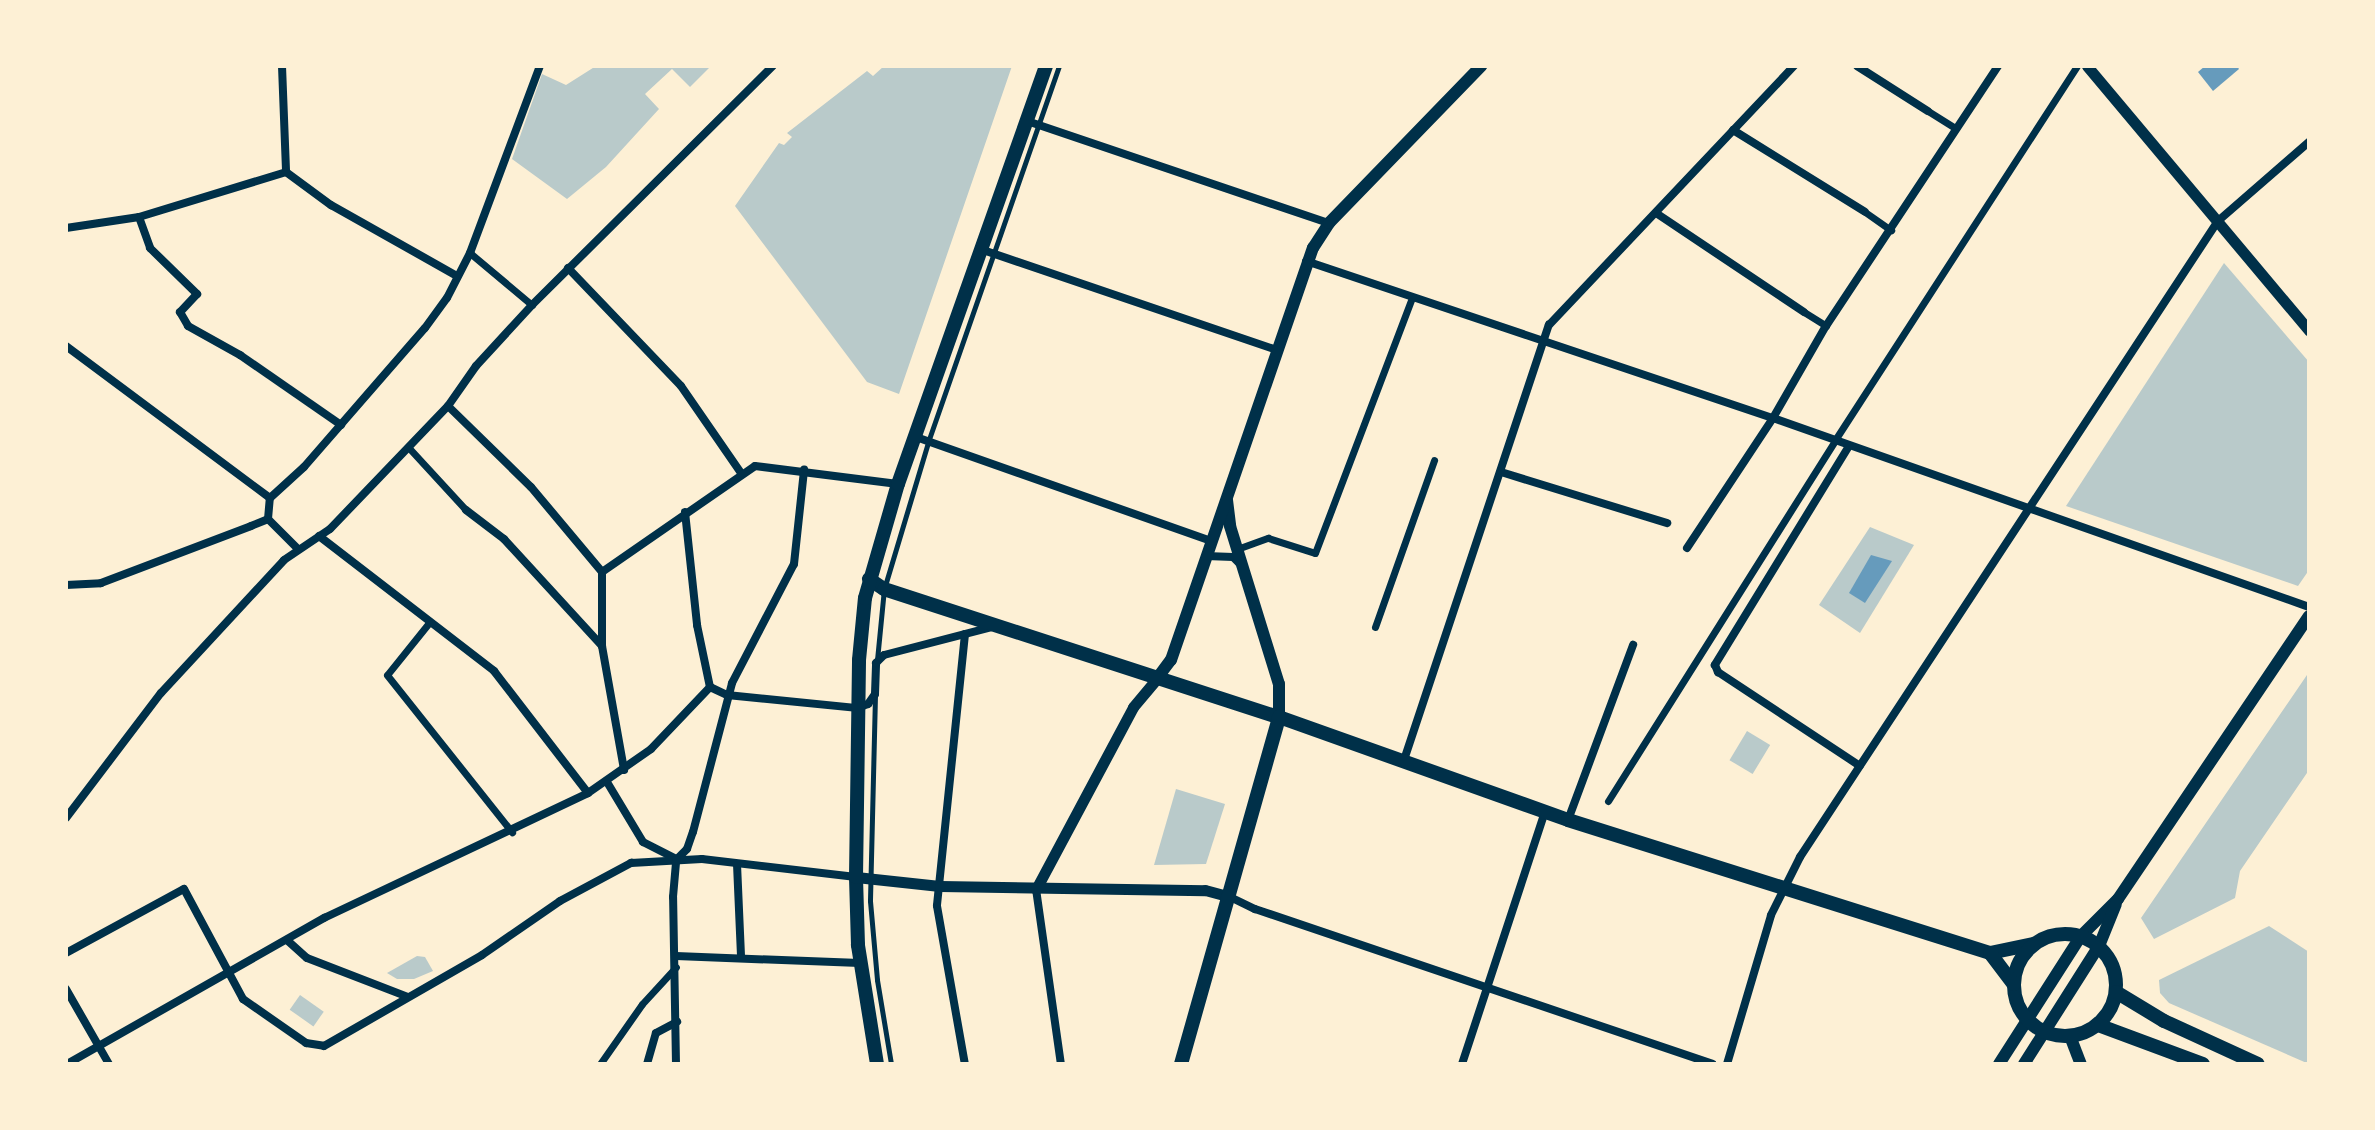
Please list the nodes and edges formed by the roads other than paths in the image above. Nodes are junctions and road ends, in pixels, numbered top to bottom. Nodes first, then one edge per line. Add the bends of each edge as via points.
1 (282, 66) edge
2 (540, 66) edge
3 (773, 66) edge
4 (1046, 66) edge
5 (1059, 66) edge
6 (1481, 66) edge
7 (1794, 66) edge
8 (1857, 66) edge
9 (1998, 66) edge
10 (2077, 66) edge
11 (2087, 66) edge
12 (1928, 111) joint
13 (1032, 123) junction
14 (1955, 128) junction
15 (1733, 130) junction
16 (2309, 142) edge
17 (286, 172) junction
18 (1865, 212) joint
19 (1656, 213) junction
20 (139, 217) junction
21 (2218, 221) junction
22 (1329, 223) junction
23 (66, 228) edge
24 (1891, 230) junction
25 (989, 252) junction
26 (470, 253) junction
27 (1306, 261) junction
28 (568, 268) junction
29 (457, 276) junction
30 (1412, 297) junction
31 (532, 305) junction
32 (1804, 312) joint
33 (1826, 326) junction
34 (2309, 331) edge
35 (1544, 343) junction
36 (66, 346) edge
37 (1276, 350) junction
38 (448, 406) junction
39 (1773, 418) junction
40 (341, 425) junction
41 (922, 439) junction
42 (1835, 440) junction
43 (1849, 446) junction
44 (409, 448) junction
45 (1434, 460) dead end
46 (804, 470) junction
47 (1501, 472) junction
48 (741, 473) junction
49 (898, 484) junction
50 (1228, 490) junction
51 (270, 498) junction
52 (466, 510) joint
53 (2026, 510) junction
54 (685, 512) junction
55 (268, 519) junction
56 (1667, 523) dead end
57 (319, 536) junction
58 (1211, 541) junction
59 (297, 548) junction
60 (1687, 548) dead end
61 (1237, 549) junction
62 (1206, 556) junction
63 (1242, 566) junction
64 (602, 572) junction
65 (869, 579) junction
66 (66, 585) edge
67 (884, 589) junction
68 (2309, 607) edge
69 (2309, 616) edge
70 (428, 624) junction
71 (997, 626) junction
72 (1375, 627) dead end
73 (965, 634) junction
74 (1633, 645) dead end
75 (602, 646) junction
76 (876, 663) junction
77 (1158, 677) junction
78 (710, 687) junction
79 (875, 694) junction
80 (727, 695) junction
81 (858, 708) junction
82 (1279, 717) junction
83 (1404, 760) junction
84 (1860, 766) junction
85 (624, 770) junction
86 (607, 782) junction
87 (588, 793) junction
88 (1608, 801) dead end
89 (1545, 812) junction
90 (66, 818) edge
91 (1568, 820) junction
92 (512, 832) junction
93 (676, 860) junction
94 (737, 864) junction
95 (863, 878) junction
96 (940, 886) junction
97 (1784, 888) junction
98 (1036, 889) junction
99 (1228, 896) junction
100 (2118, 899) junction
101 (2081, 936) junction
102 (288, 941) junction
103 (2034, 944) junction
104 (2099, 946) junction
105 (66, 953) edge
106 (1990, 953) junction
107 (676, 956) junction
108 (741, 957) junction
109 (860, 963) junction
110 (676, 967) junction
111 (230, 973) junction
112 (2013, 984) junction
113 (1488, 987) junction
114 (66, 989) edge
115 (2116, 992) junction
116 (408, 997) junction
117 (2027, 1020) junction
118 (677, 1022) junction
119 (2098, 1025) junction
120 (2044, 1032) junction
121 (2070, 1036) junction
122 (100, 1047) junction
123 (2252, 1061) edge
124 (110, 1063) edge
125 (67, 1064) edge
126 (600, 1064) edge
127 (647, 1064) edge
128 (676, 1064) edge
129 (877, 1064) edge
130 (891, 1064) edge
131 (965, 1064) edge
132 (1061, 1064) edge
133 (1181, 1064) edge
134 (1462, 1064) edge
135 (1712, 1064) edge
136 (1727, 1064) edge
137 (1999, 1064) edge
138 (2024, 1064) edge
139 (2081, 1064) edge
140 (2203, 1064) edge

1 - 17 street
2 - 26 street
3 - 28 street
4 - 13 main road
5 - 13 lane
6 - 22 main road
7 - 15 street
8 - 12 street
9 - 14 street
10 - 42 street
11 - 21 street
12 - 14 street
13 - 22 street
13 - 25 main road
14 - 24 street
15 - 18 street
15 - 19 street
16 - 21 street
17 - 20 street
17 - 29 street via 331,205
18 - 24 street
19 - 32 street
19 - 35 street via 1556,314
20 - 23 street
20 - 40 street via 150,248 197,294 180,312 188,326
21 - 34 street
21 - 53 street
22 - 27 main road
24 - 33 street
25 - 37 street
25 - 41 main road
26 - 29 street
26 - 31 street
27 - 30 street
27 - 37 main road
28 - 31 street
28 - 48 street via 681,386
29 - 40 street via 425,328
30 - 35 street
30 - 61 street via 1315,553 1268,538
31 - 38 street via 476,366
32 - 33 street
33 - 39 street
35 - 39 street
35 - 47 street
36 - 51 street
37 - 50 main road
38 - 44 street
38 - 64 street via 531,487
39 - 42 street
39 - 60 street
40 - 51 street
41 - 49 main road
41 - 58 street
41 - 67 lane
42 - 43 street
42 - 88 street
43 - 53 street
43 - 84 street via 1715,665 1718,672
44 - 52 street
44 - 57 street
45 - 72 street
46 - 48 street via 755,466
46 - 49 street
46 - 80 street via 794,564
47 - 56 street
47 - 83 street
48 - 54 street
49 - 65 main road
50 - 58 main road
50 - 61 main road
51 - 55 street
52 - 75 street via 504,539
53 - 68 street
53 - 84 street
54 - 64 street
54 - 78 street via 697,625
55 - 59 street
55 - 66 street via 101,583
57 - 59 street
57 - 70 street
58 - 62 main road
59 - 90 street via 161,693
61 - 63 main road
62 - 63 street via 1233,557
62 - 77 main road via 1171,660
63 - 82 main road via 1279,684
64 - 75 street
65 - 67 main road
65 - 81 main road
67 - 71 main road
67 - 76 lane
69 - 100 main road
70 - 87 street via 494,671
70 - 92 street via 387,675
71 - 73 street
71 - 77 main road
73 - 76 street via 890,652
73 - 96 street
74 - 91 street
75 - 85 street
76 - 79 street
77 - 82 main road
77 - 98 street via 1133,707
78 - 80 street
78 - 85 street
79 - 81 street
79 - 95 lane
80 - 81 street
80 - 93 street via 693,832
81 - 95 main road
82 - 83 main road
82 - 99 main road
83 - 89 main road
84 - 97 street
85 - 86 street
86 - 87 street
86 - 93 street via 643,842
87 - 92 street
89 - 91 main road
89 - 113 street
91 - 97 main road
92 - 102 street via 324,918
93 - 94 street
93 - 107 street
93 - 116 street via 631,863
94 - 95 street
94 - 108 street
95 - 96 street
95 - 109 main road
95 - 130 lane
96 - 98 street
96 - 131 street via 937,906
97 - 106 main road
97 - 136 street via 1771,915
98 - 99 street via 1205,890
98 - 132 street
99 - 113 street
99 - 133 main road
100 - 101 main road
100 - 104 main road
101 - 103 main road via 2064,934
101 - 104 main road
101 - 117 main road
102 - 111 street
102 - 116 street via 307,958
103 - 106 main road
103 - 112 main road via 2019,962
104 - 115 main road via 2114,969
104 - 120 main road
105 - 111 street via 184,889
106 - 112 main road
107 - 108 street
107 - 110 street
108 - 109 street
109 - 129 main road
110 - 118 street
110 - 126 street
111 - 116 street via 243,999 315,1046 324,1046
111 - 122 street
112 - 117 main road
113 - 134 street
113 - 135 street
114 - 122 street
115 - 119 main road
115 - 123 main road via 2164,1021
117 - 120 main road
117 - 137 main road
118 - 127 street via 656,1033
118 - 128 street
119 - 121 main road
119 - 140 main road
120 - 121 main road
120 - 138 main road
121 - 139 main road
122 - 124 street
122 - 125 street

